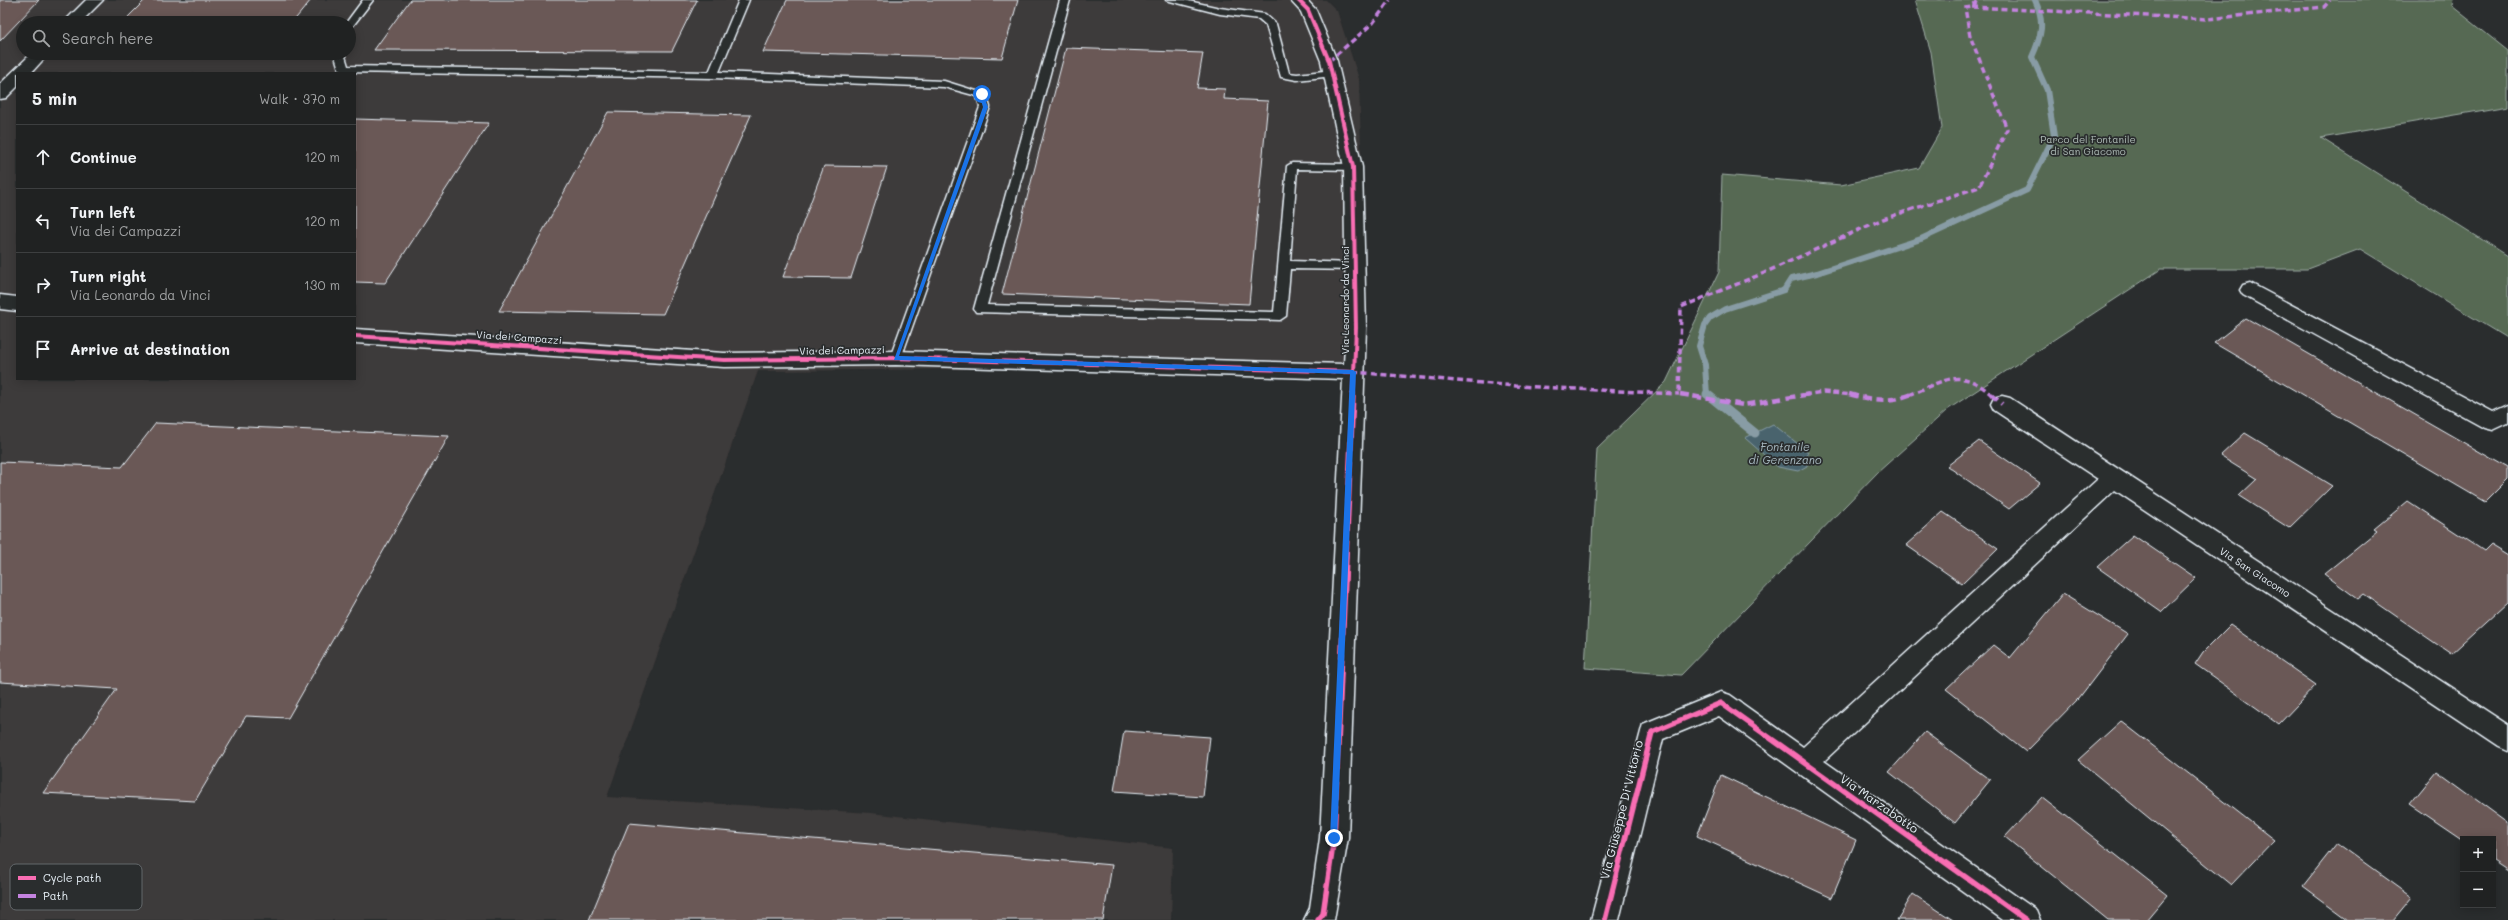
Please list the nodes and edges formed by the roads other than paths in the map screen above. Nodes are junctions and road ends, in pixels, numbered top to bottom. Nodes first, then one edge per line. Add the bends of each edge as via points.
1 (94, 0) edge
2 (368, 0) edge
3 (744, 0) edge
4 (1065, 0) edge
5 (1171, 0) edge
6 (1298, 0) edge
7 (78, 16) edge
8 (356, 16) edge
9 (34, 60) edge
10 (341, 60) edge
11 (22, 72) edge
12 (1333, 73) junction
13 (713, 75) junction
14 (16, 78) edge
15 (0, 94) edge
16 (1352, 167) junction
17 (1284, 265) junction
18 (1354, 267) junction
19 (2250, 290) dead end
20 (0, 302) edge
21 (16, 304) edge
22 (356, 336) edge
23 (896, 358) junction
24 (1353, 372) junction
25 (2002, 404) dead end
26 (2508, 413) edge
27 (2114, 478) junction
28 (1721, 703) joint
29 (2508, 739) edge
30 (1804, 763) junction
31 (1318, 920) edge
32 (1605, 920) edge
33 (2026, 920) edge

1 - 7 street
2 - 8 lane
3 - 13 lane
4 - 17 lane via 980,309 1280,316
5 - 12 lane via 1220,11 1262,16 1271,24 1285,75 1297,77
6 - 12 street, Via Leonardo da Vinci via 1308,10
9 - 11 street
10 - 13 lane via 344,69
12 - 16 street, Via Leonardo da Vinci
13 - 23 lane via 944,84 982,94 985,107
14 - 15 street
16 - 17 lane via 1292,166
16 - 18 street, Via Leonardo da Vinci
17 - 18 lane
18 - 24 street, Via Leonardo da Vinci via 1356,328
19 - 26 street via 2493,422
20 - 21 street
22 - 23 street, Via dei Campazzi via 724,360
23 - 24 street, Via dei Campazzi
24 - 31 street, Via Leonardo da Vinci via 1334,838 1323,914
25 - 27 street, Via San Giacomo
27 - 29 street, Via San Giacomo
27 - 30 street
28 - 30 street, Via Marzabotto
28 - 32 street, Via Giuseppe Di Vittorio via 1652,732
30 - 33 street, Via Marzabotto

